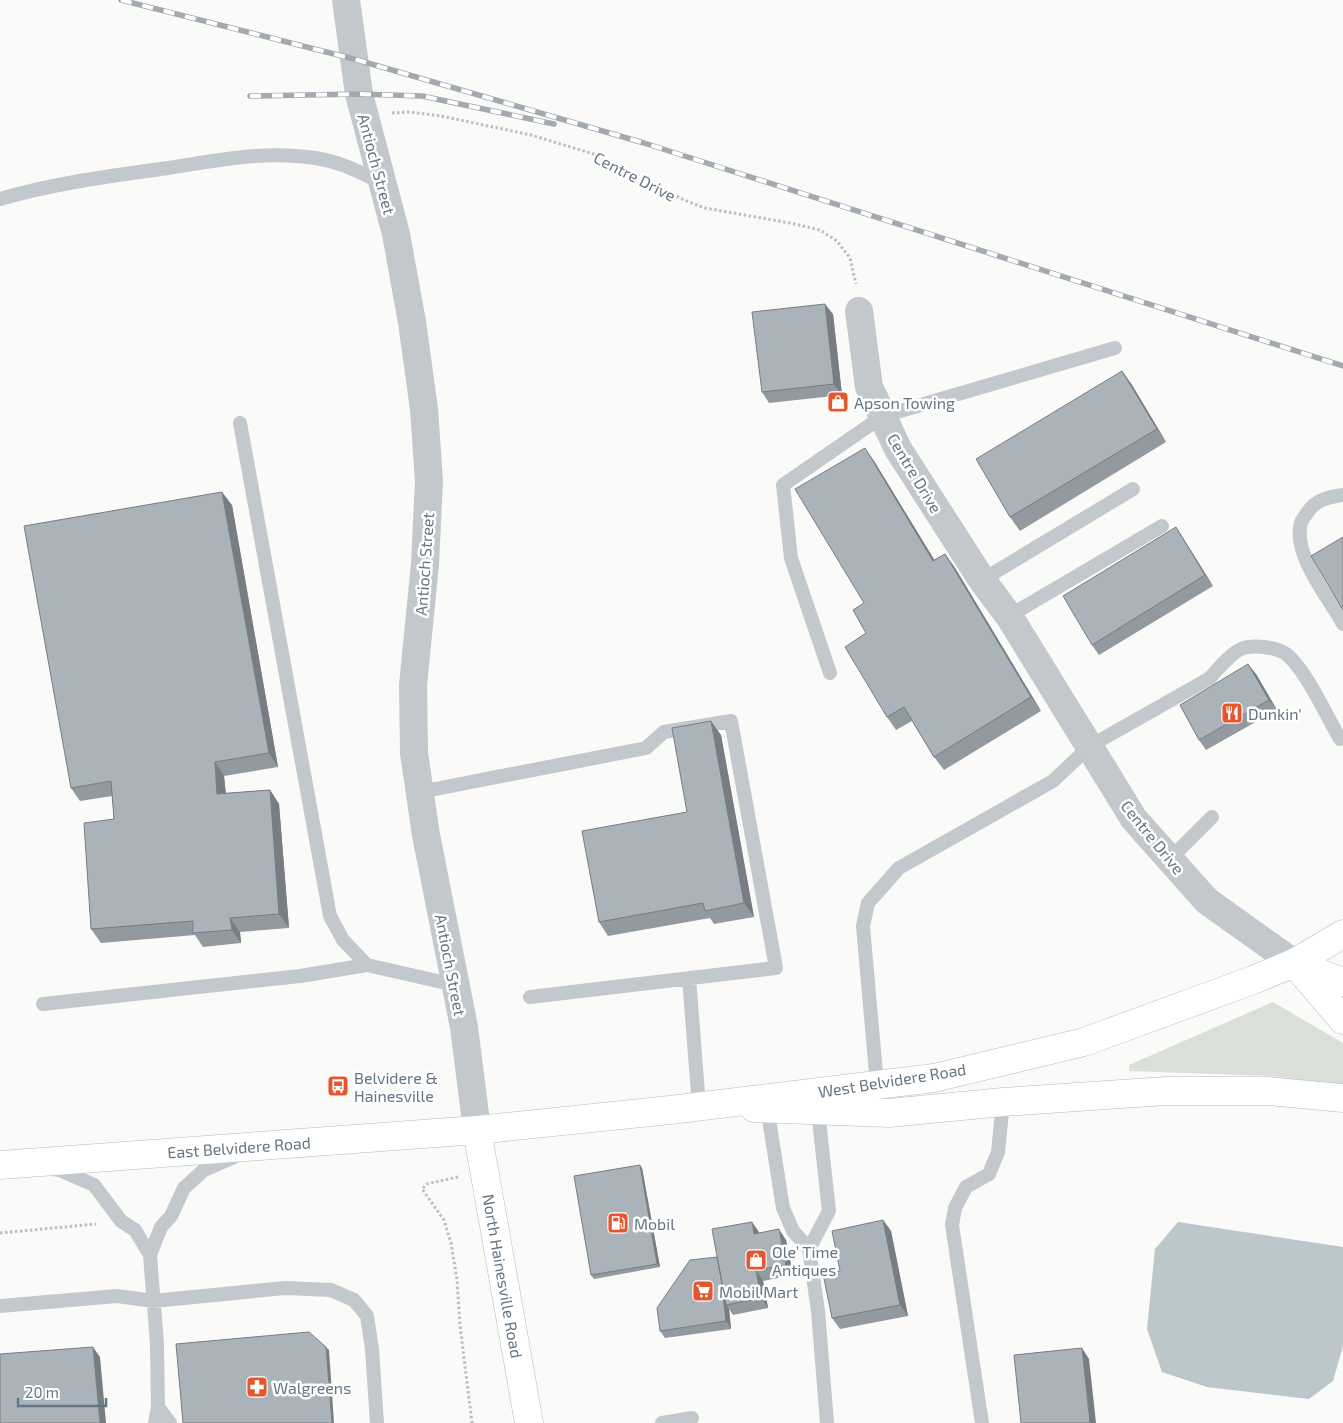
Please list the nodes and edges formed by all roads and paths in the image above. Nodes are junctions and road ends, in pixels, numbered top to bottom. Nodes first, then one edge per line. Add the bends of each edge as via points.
1 (346, 0) edge
2 (365, 120) junction
3 (382, 183) junction
4 (0, 199) edge
5 (859, 311) joint
6 (1115, 348) dead end
7 (883, 416) junction
8 (240, 423) dead end
9 (1133, 489) dead end
10 (1343, 495) edge
11 (1162, 526) dead end
12 (982, 580) junction
13 (1009, 616) junction
14 (1343, 624) edge
15 (830, 674) dead end
16 (1340, 739) dead end
17 (1090, 746) junction
18 (420, 792) junction
19 (1212, 817) dead end
20 (1170, 860) junction
21 (1343, 934) edge
22 (1294, 963) junction
23 (366, 965) junction
24 (688, 978) junction
25 (1343, 982) edge
26 (455, 985) junction
27 (530, 997) dead end
28 (43, 1004) dead end
29 (1343, 1020) edge
30 (877, 1085) junction
31 (1343, 1098) edge
32 (1003, 1102) junction
33 (699, 1106) junction
34 (767, 1107) junction
35 (670, 1110) junction
36 (818, 1111) junction
37 (477, 1130) junction
38 (288, 1144) junction
39 (6, 1164) edge
40 (484, 1171) junction
41 (809, 1249) junction
42 (150, 1255) junction
43 (153, 1301) junction
44 (0, 1306) edge
45 (158, 1407) junction
46 (692, 1418) dead end
47 (155, 1423) edge
48 (170, 1423) edge
49 (376, 1423) edge
50 (472, 1423) edge
51 (529, 1423) edge
52 (662, 1423) edge
53 (828, 1423) edge
54 (982, 1423) edge

1 - 2 street, Antioch Street
2 - 3 street, Antioch Street
2 - 5 path, Centre Drive via 409,112 531,136 600,156 705,208 820,230 837,241 850,258
3 - 4 lane via 344,164 276,154 73,182
3 - 18 street, Antioch Street via 396,234 412,322 424,409 429,481 425,564 413,684 414,753
5 - 7 street, Centre Drive via 869,387
6 - 7 lane
7 - 12 street, Centre Drive via 898,448
7 - 15 lane via 783,485 791,558
8 - 23 lane via 330,916 343,940
9 - 12 lane
10 - 14 lane via 1324,498 1310,507 1301,522 1300,536 1310,568
11 - 13 lane
12 - 13 street, Centre Drive
13 - 17 street, Centre Drive
16 - 17 lane via 1302,672 1286,653 1264,646 1241,649 1210,678
17 - 20 street, Centre Drive via 1134,819
17 - 30 lane via 1053,781 899,868 868,904 863,926
18 - 24 lane via 646,748 664,732 731,721 776,968
18 - 26 street, Antioch Street
19 - 20 lane
20 - 22 street, Centre Drive via 1207,901
21 - 22 main road, West Belvidere Road
22 - 25 main road
22 - 29 main road
22 - 30 main road, West Belvidere Road via 1084,1042 934,1078
23 - 26 lane
23 - 28 lane via 300,976
24 - 27 lane
24 - 33 lane
26 - 37 street, Antioch Street via 464,1027
30 - 33 main road, West Belvidere Road
31 - 32 main road via 1228,1090
32 - 36 main road via 889,1113
32 - 54 lane via 998,1152 988,1174 966,1187 955,1208 952,1225
33 - 35 main road, West Belvidere Road
34 - 35 main road
34 - 36 main road
34 - 41 lane via 783,1208 793,1231
35 - 37 main road, West Belvidere Road
36 - 41 lane via 829,1212
37 - 38 main road, East Belvidere Road
37 - 40 main road, North Hainesville Road
38 - 39 main road, East Belvidere Road
38 - 42 lane via 248,1151 204,1170 184,1188 171,1216 161,1227
39 - 42 lane via 60,1170 94,1185 121,1221 135,1230
40 - 50 path via 427,1184 422,1189 444,1220 451,1243
40 - 51 main road, North Hainesville Road
41 - 53 lane
42 - 43 lane
43 - 44 lane via 117,1296
43 - 45 lane
43 - 49 lane via 285,1288 331,1290 354,1300 367,1316
45 - 47 lane
45 - 48 lane
46 - 52 lane

